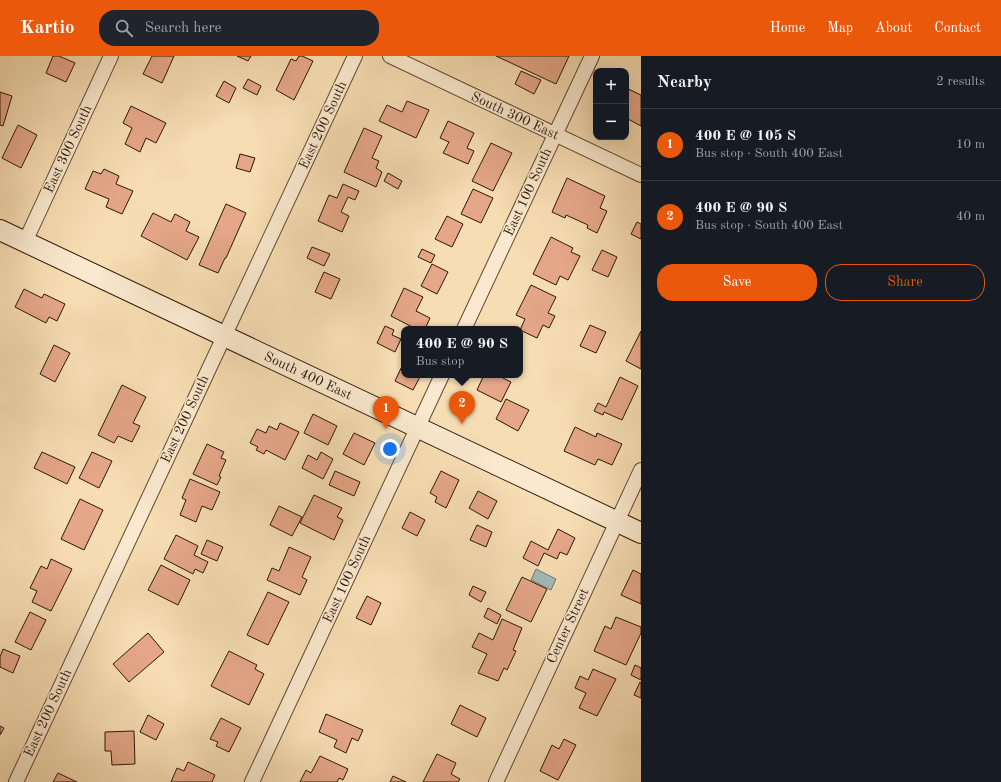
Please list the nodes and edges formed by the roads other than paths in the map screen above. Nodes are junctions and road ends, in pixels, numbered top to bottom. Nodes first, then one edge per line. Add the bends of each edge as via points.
1 (111, 56) edge
2 (355, 56) edge
3 (390, 56) edge
4 (592, 56) edge
5 (555, 135) junction
6 (641, 175) edge
7 (0, 230) edge
8 (25, 242) junction
9 (465, 326) edge
10 (224, 336) junction
11 (441, 378) edge
12 (418, 428) junction
13 (641, 470) edge
14 (617, 521) junction
15 (641, 533) edge
16 (16, 782) edge
17 (252, 782) edge
18 (496, 782) edge

1 - 8 street, East 300 South
2 - 10 street, East 200 South
3 - 5 street, South 300 East
4 - 5 street, East 100 South
5 - 6 street, South 300 East
5 - 9 street, East 100 South
7 - 8 street, South 400 East
8 - 10 street, South 400 East
10 - 12 street, South 400 East
10 - 16 street, East 200 South
11 - 12 street, East 100 South
12 - 14 street, South 400 East
12 - 17 street, East 100 South
13 - 14 street, Center Street
14 - 15 street, South 400 East
14 - 18 street, Center Street

